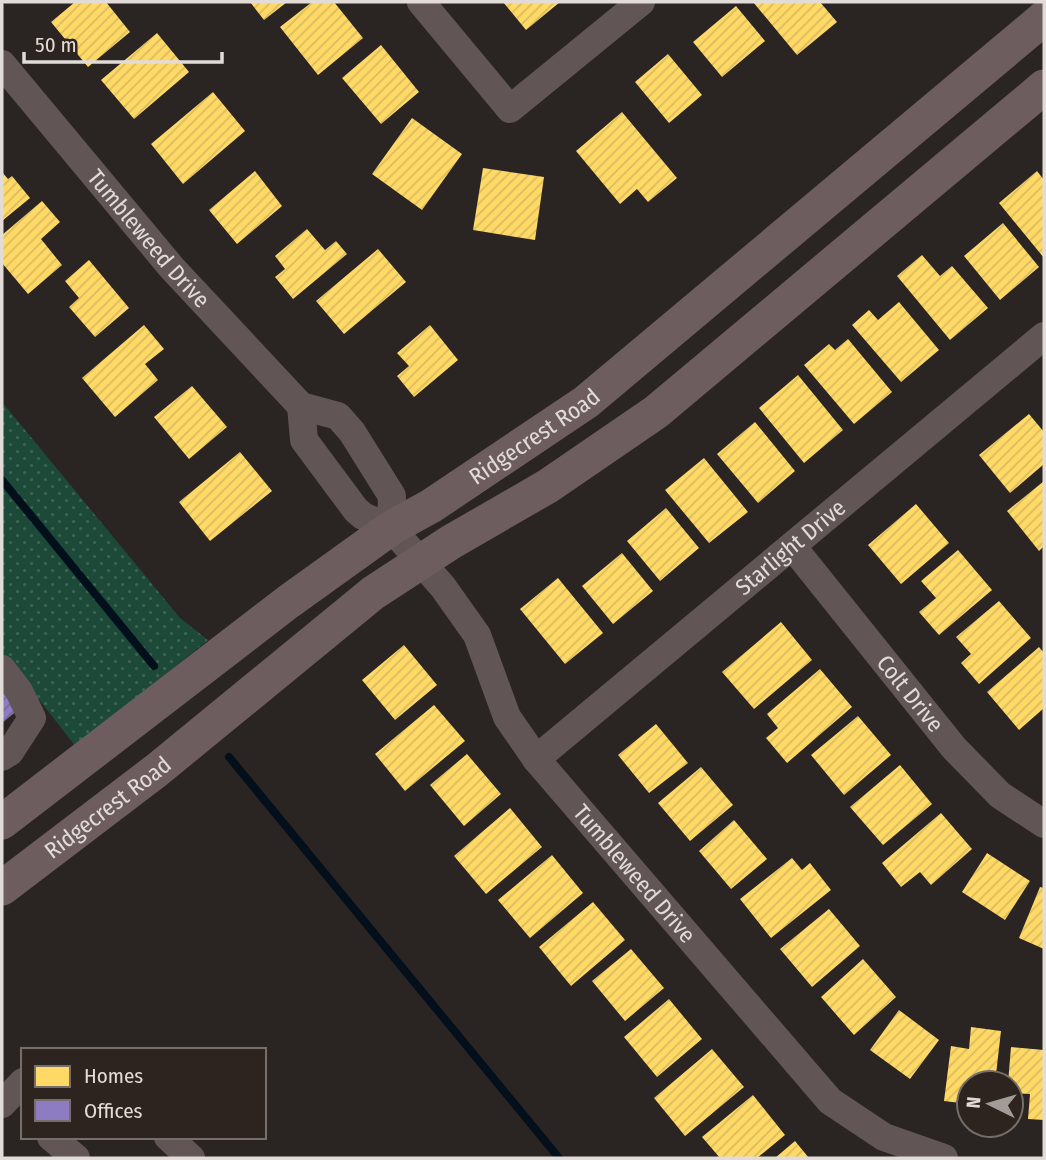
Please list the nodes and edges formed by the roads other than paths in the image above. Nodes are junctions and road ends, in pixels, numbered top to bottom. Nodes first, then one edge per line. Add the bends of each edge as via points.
1 (421, 2) edge
2 (641, 2) edge
3 (1044, 18) edge
4 (2, 64) edge
5 (1044, 87) edge
6 (1041, 344) edge
7 (301, 406) junction
8 (391, 528) junction
9 (792, 546) junction
10 (421, 561) junction
11 (2, 670) edge
12 (2, 757) edge
13 (536, 759) junction
14 (2, 822) edge
15 (1044, 824) edge
16 (2, 888) edge
17 (53, 1139) edge
18 (170, 1139) edge
19 (76, 1158) edge
20 (191, 1158) edge
21 (944, 1158) edge

1 - 2 street via 510,109
3 - 8 main road, Ridgecrest Road via 586,402
4 - 7 street, Tumbleweed Drive via 172,268
5 - 10 main road, Ridgecrest Road via 656,412 548,486
6 - 9 street, Starlight Drive
7 - 8 street, Tumbleweed Drive via 304,440 356,510
7 - 8 street via 338,416 352,432 391,496
8 - 10 street, Tumbleweed Drive
8 - 14 main road, Ridgecrest Road
9 - 13 street, Starlight Drive
9 - 15 street, Colt Drive via 954,748 1000,795
10 - 13 street, Tumbleweed Drive via 477,635 507,717
10 - 16 main road, Ridgecrest Road via 373,593 158,770
11 - 12 street via 19,691 32,719
13 - 21 street, Tumbleweed Drive via 830,1101 884,1137
17 - 19 street
18 - 20 street

